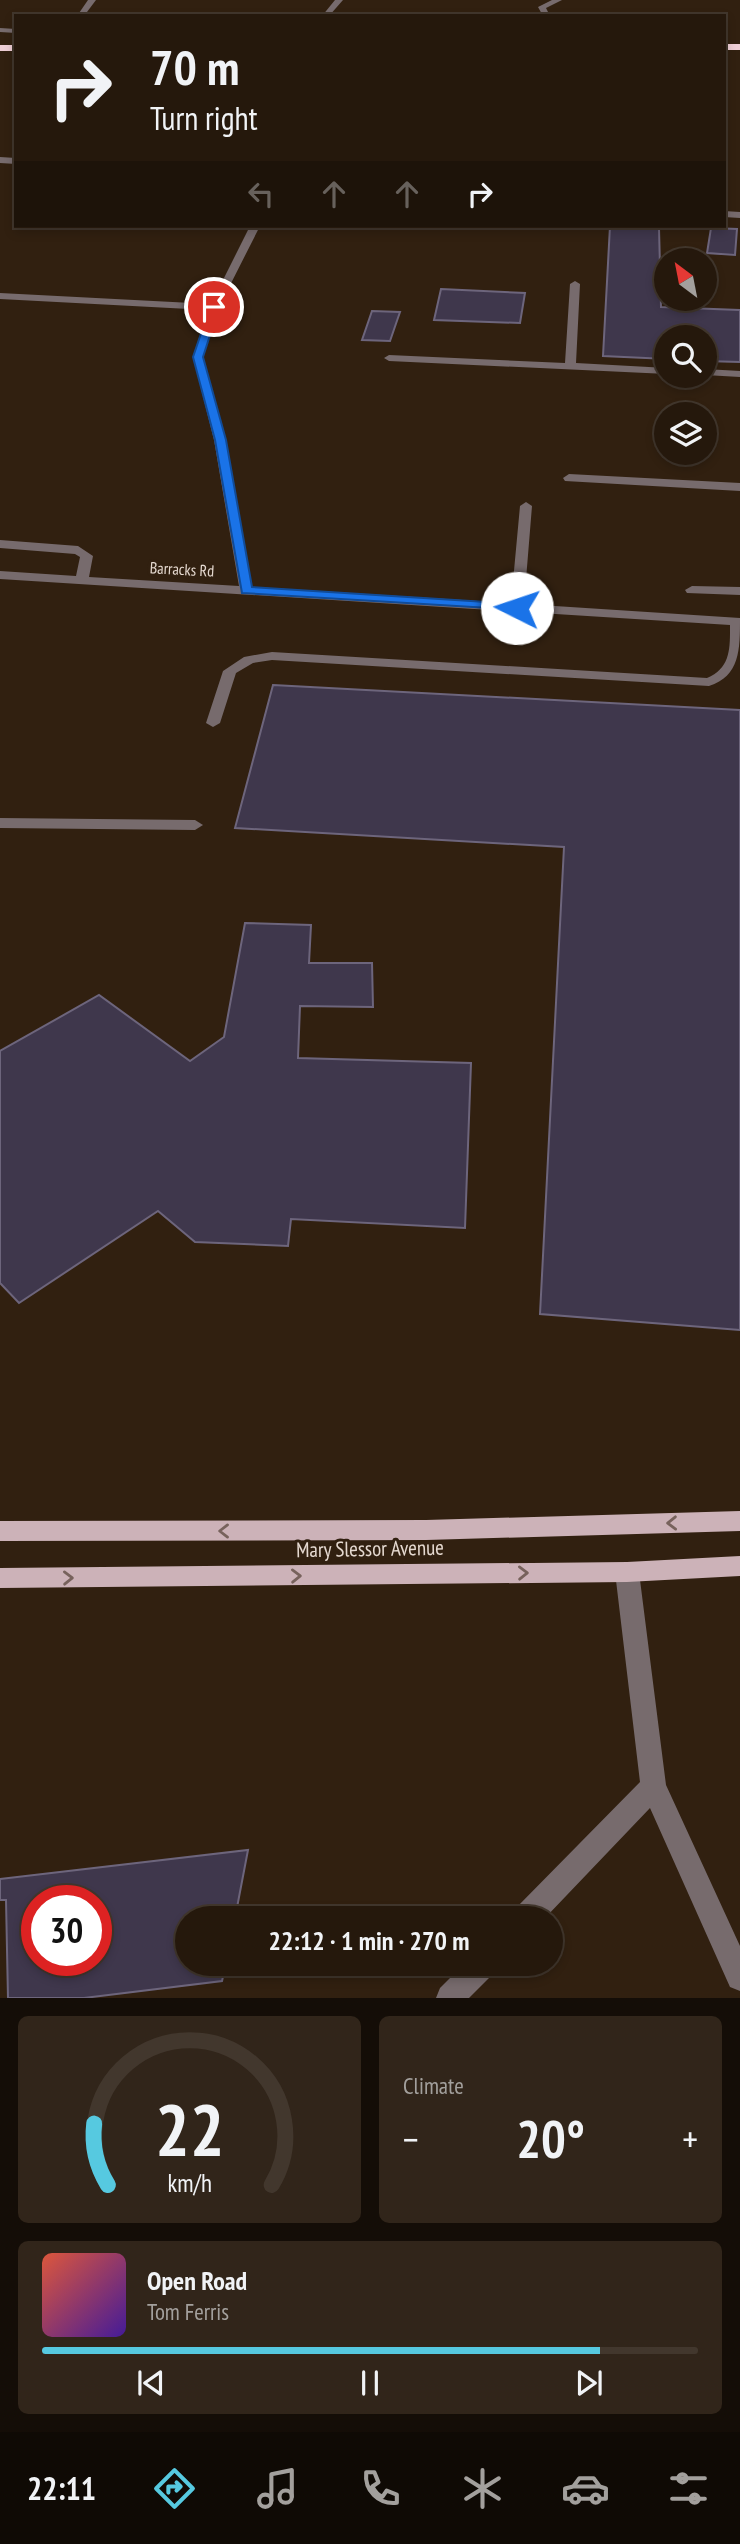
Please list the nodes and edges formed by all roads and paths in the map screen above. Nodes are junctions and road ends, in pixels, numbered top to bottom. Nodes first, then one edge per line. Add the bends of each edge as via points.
1 (339, 0) edge
2 (558, 0) edge
3 (327, 14) edge
4 (546, 14) edge
5 (254, 228) edge
6 (575, 284) dead end
7 (0, 296) edge
8 (214, 307) junction
9 (389, 358) dead end
10 (570, 366) junction
11 (654, 370) edge
12 (717, 373) edge
13 (740, 374) edge
14 (569, 478) dead end
15 (740, 487) edge
16 (526, 506) dead end
17 (0, 544) edge
18 (0, 575) edge
19 (81, 581) junction
20 (246, 590) junction
21 (692, 590) dead end
22 (740, 591) edge
23 (517, 608) junction
24 (738, 622) edge
25 (213, 723) dead end
26 (0, 823) edge
27 (195, 825) dead end
28 (740, 1521) edge
29 (0, 1531) edge
30 (740, 1566) edge
31 (627, 1572) junction
32 (0, 1578) edge
33 (653, 1786) junction
34 (538, 1906) edge
35 (471, 1976) edge
36 (740, 1977) edge
37 (450, 1998) edge

1 - 3 street
2 - 4 street via 542,7
5 - 8 street
6 - 10 street
7 - 8 street
8 - 20 street via 198,357 220,440
9 - 10 street
10 - 11 street
12 - 13 street
14 - 15 street
16 - 23 street
17 - 19 street via 78,550 87,556
18 - 19 street, Barracks Rd
19 - 20 street, Barracks Rd
20 - 23 street, Barracks Rd
21 - 22 street
23 - 24 street, Barracks Rd
24 - 25 street via 736,664 725,677 709,682 272,656 249,660 230,671
26 - 27 street
28 -> 29 main road, Mary Slessor Avenue via 426,1530
30 - 31 main road, Mary Slessor Avenue
32 -> 31 main road, Mary Slessor Avenue
31 - 33 street
33 - 34 street
33 - 36 street
35 - 37 street

